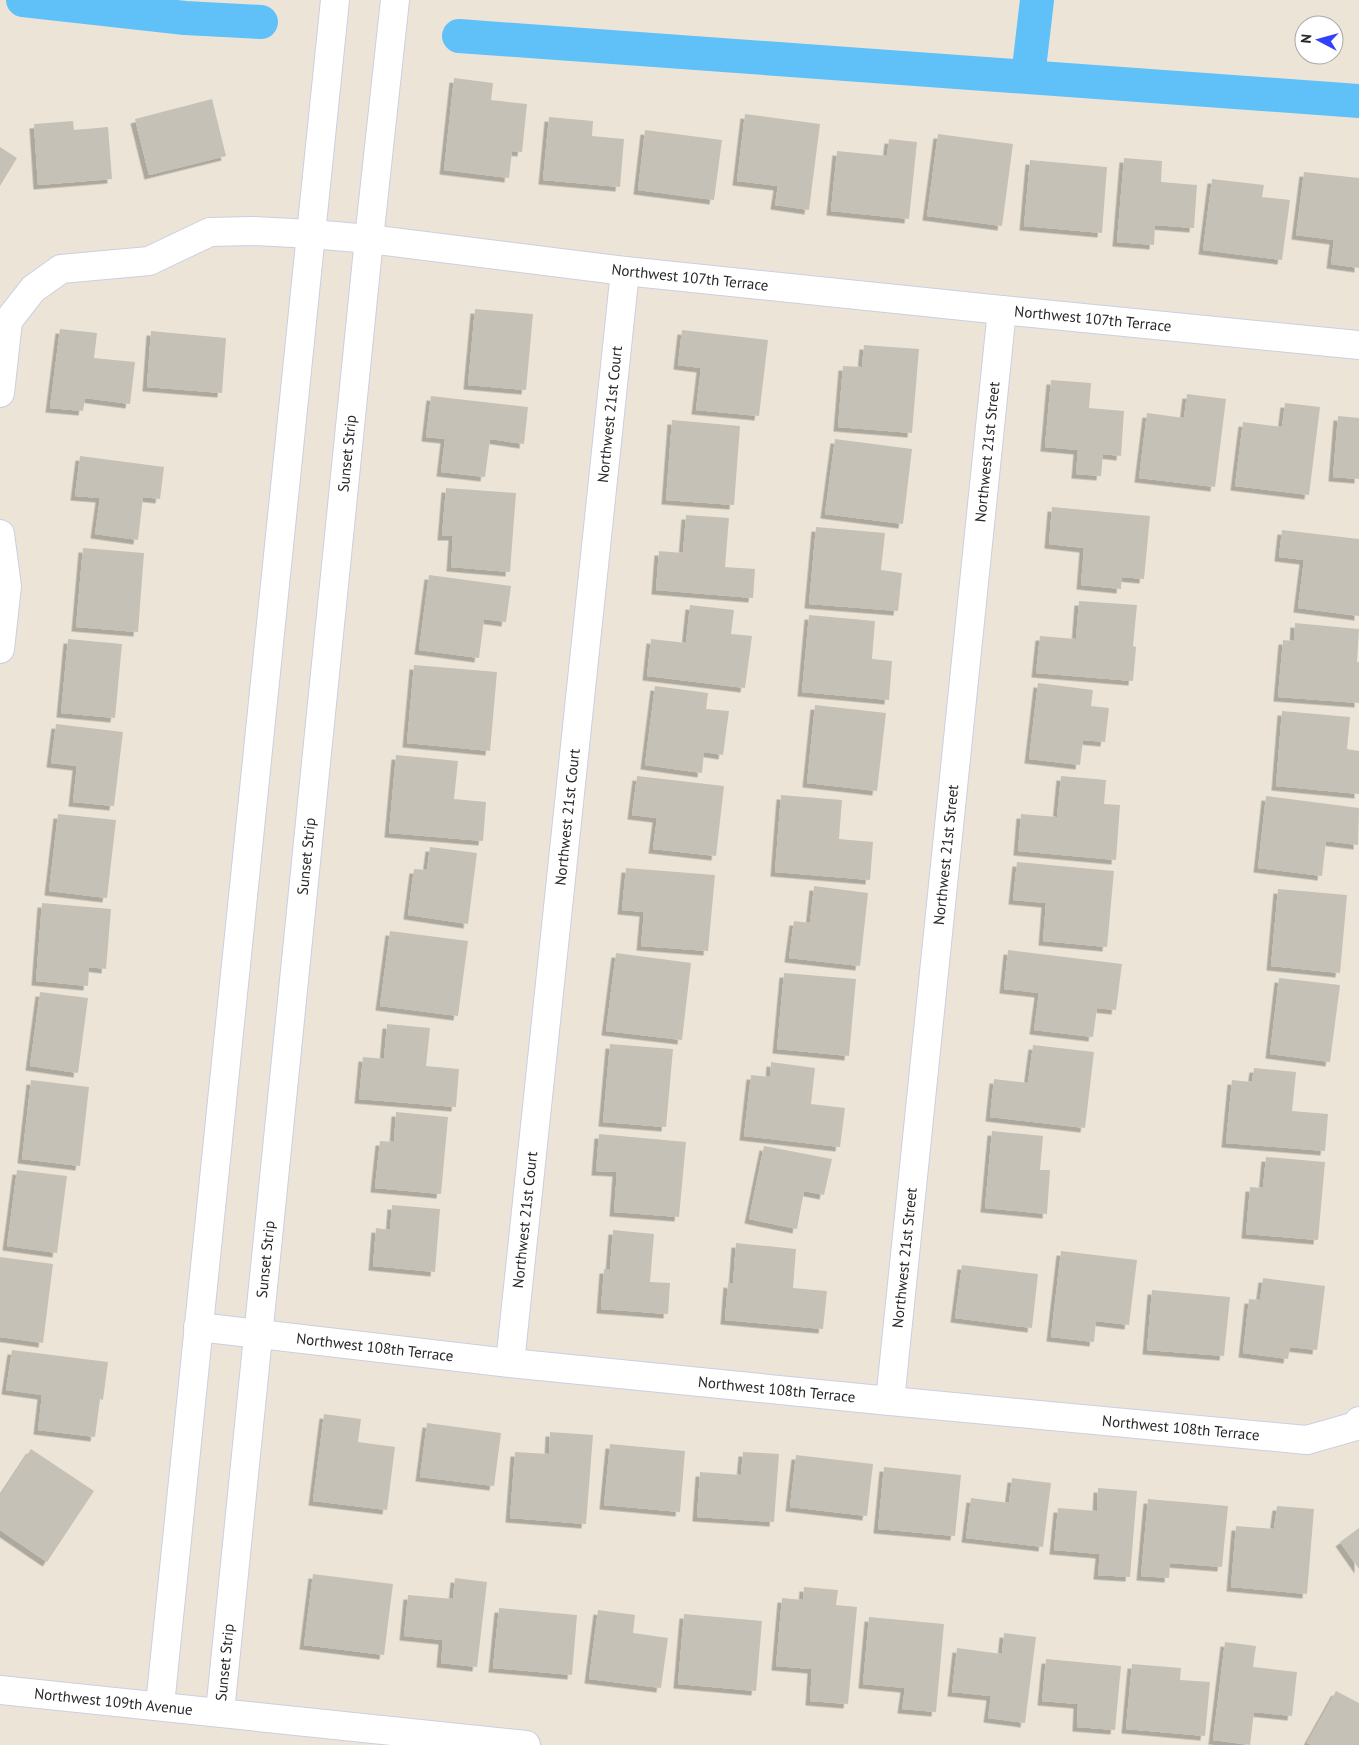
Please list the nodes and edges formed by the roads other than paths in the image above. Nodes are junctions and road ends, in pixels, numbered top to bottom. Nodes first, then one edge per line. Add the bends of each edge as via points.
1 (335, 0) edge
2 (395, 0) edge
3 (312, 234) junction
4 (369, 239) junction
5 (626, 271) junction
6 (1002, 310) junction
7 (1359, 345) edge
8 (0, 393) edge
9 (0, 534) edge
10 (0, 649) edge
11 (198, 1327) junction
12 (258, 1334) junction
13 (510, 1363) junction
14 (890, 1401) junction
15 (1357, 1423) edge
16 (0, 1690) edge
17 (160, 1706) junction
18 (220, 1712) junction
19 (526, 1745) edge

1 - 3 street
2 - 4 street, Sunset Strip
3 - 4 street, Northwest 107th Terrace
3 - 8 street, Northwest 107th Terrace via 210,232 149,261 61,269 33,289 8,321
3 - 11 street
4 - 5 street, Northwest 107th Terrace
4 - 12 street, Sunset Strip
5 - 6 street, Northwest 107th Terrace
5 - 13 street, Northwest 21st Court
6 - 7 street, Northwest 107th Terrace
6 - 14 street, Northwest 21st Street
9 - 10 street via 7,586
11 - 12 street, Northwest 108th Terrace
11 - 17 street
12 - 13 street, Northwest 108th Terrace
12 - 18 street, Sunset Strip
13 - 14 street, Northwest 108th Terrace
14 - 15 street, Northwest 108th Terrace via 1307,1440
16 - 17 street, Northwest 109th Avenue
17 - 18 street, Northwest 109th Avenue
18 - 19 street, Northwest 109th Avenue

